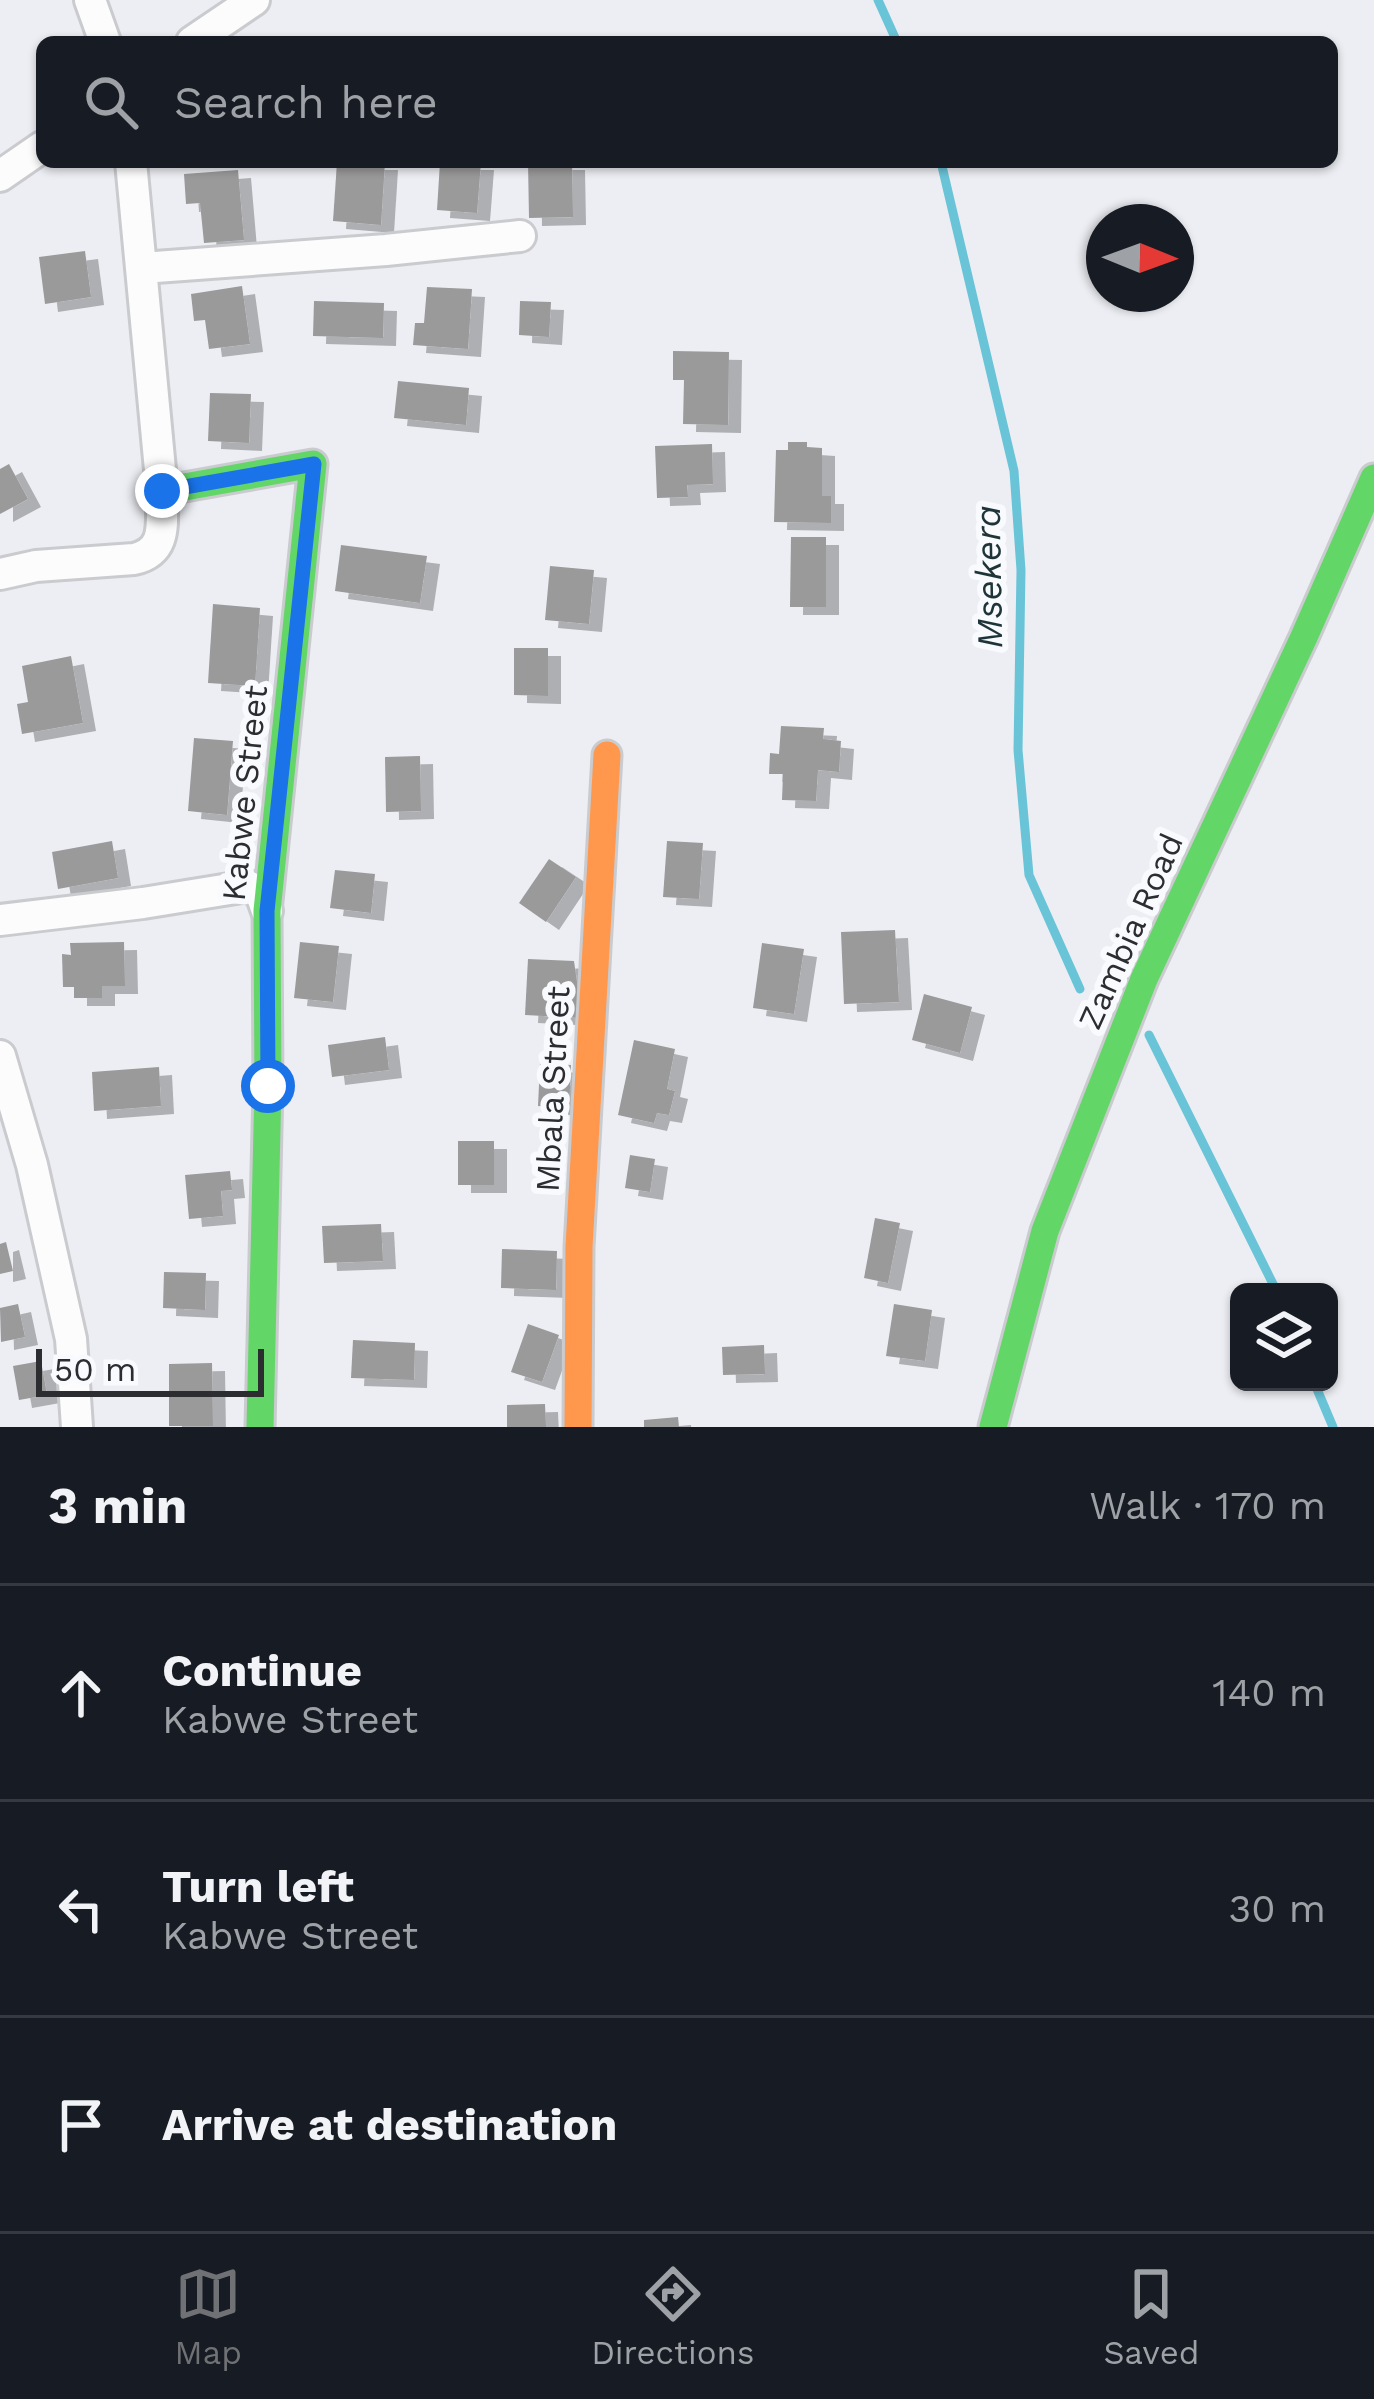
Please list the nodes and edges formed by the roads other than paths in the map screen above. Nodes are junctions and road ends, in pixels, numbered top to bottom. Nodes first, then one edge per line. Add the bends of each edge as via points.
1 (90, 0) edge
2 (254, 0) edge
3 (103, 36) edge
4 (201, 36) edge
5 (36, 151) edge
6 (132, 168) edge
7 (0, 176) edge
8 (520, 236) dead end
9 (142, 268) junction
10 (1374, 478) edge
11 (162, 491) junction
12 (0, 574) edge
13 (607, 755) dead end
14 (267, 911) junction
15 (0, 920) edge
16 (0, 1056) edge
17 (77, 1427) edge
18 (260, 1427) edge
19 (578, 1427) edge
20 (992, 1427) edge

1 - 3 street
2 - 4 street
5 - 7 street
6 - 9 street
8 - 9 street
9 - 11 street
10 - 20 street, Zambia Road via 1144,979 1045,1231
11 - 12 street via 161,535 148,556
11 - 14 street, Kabwe Street via 314,464
13 - 19 street, Mbala Street via 579,1247
14 - 15 street via 248,886
14 - 18 street, Kabwe Street
16 - 17 street via 71,1339

